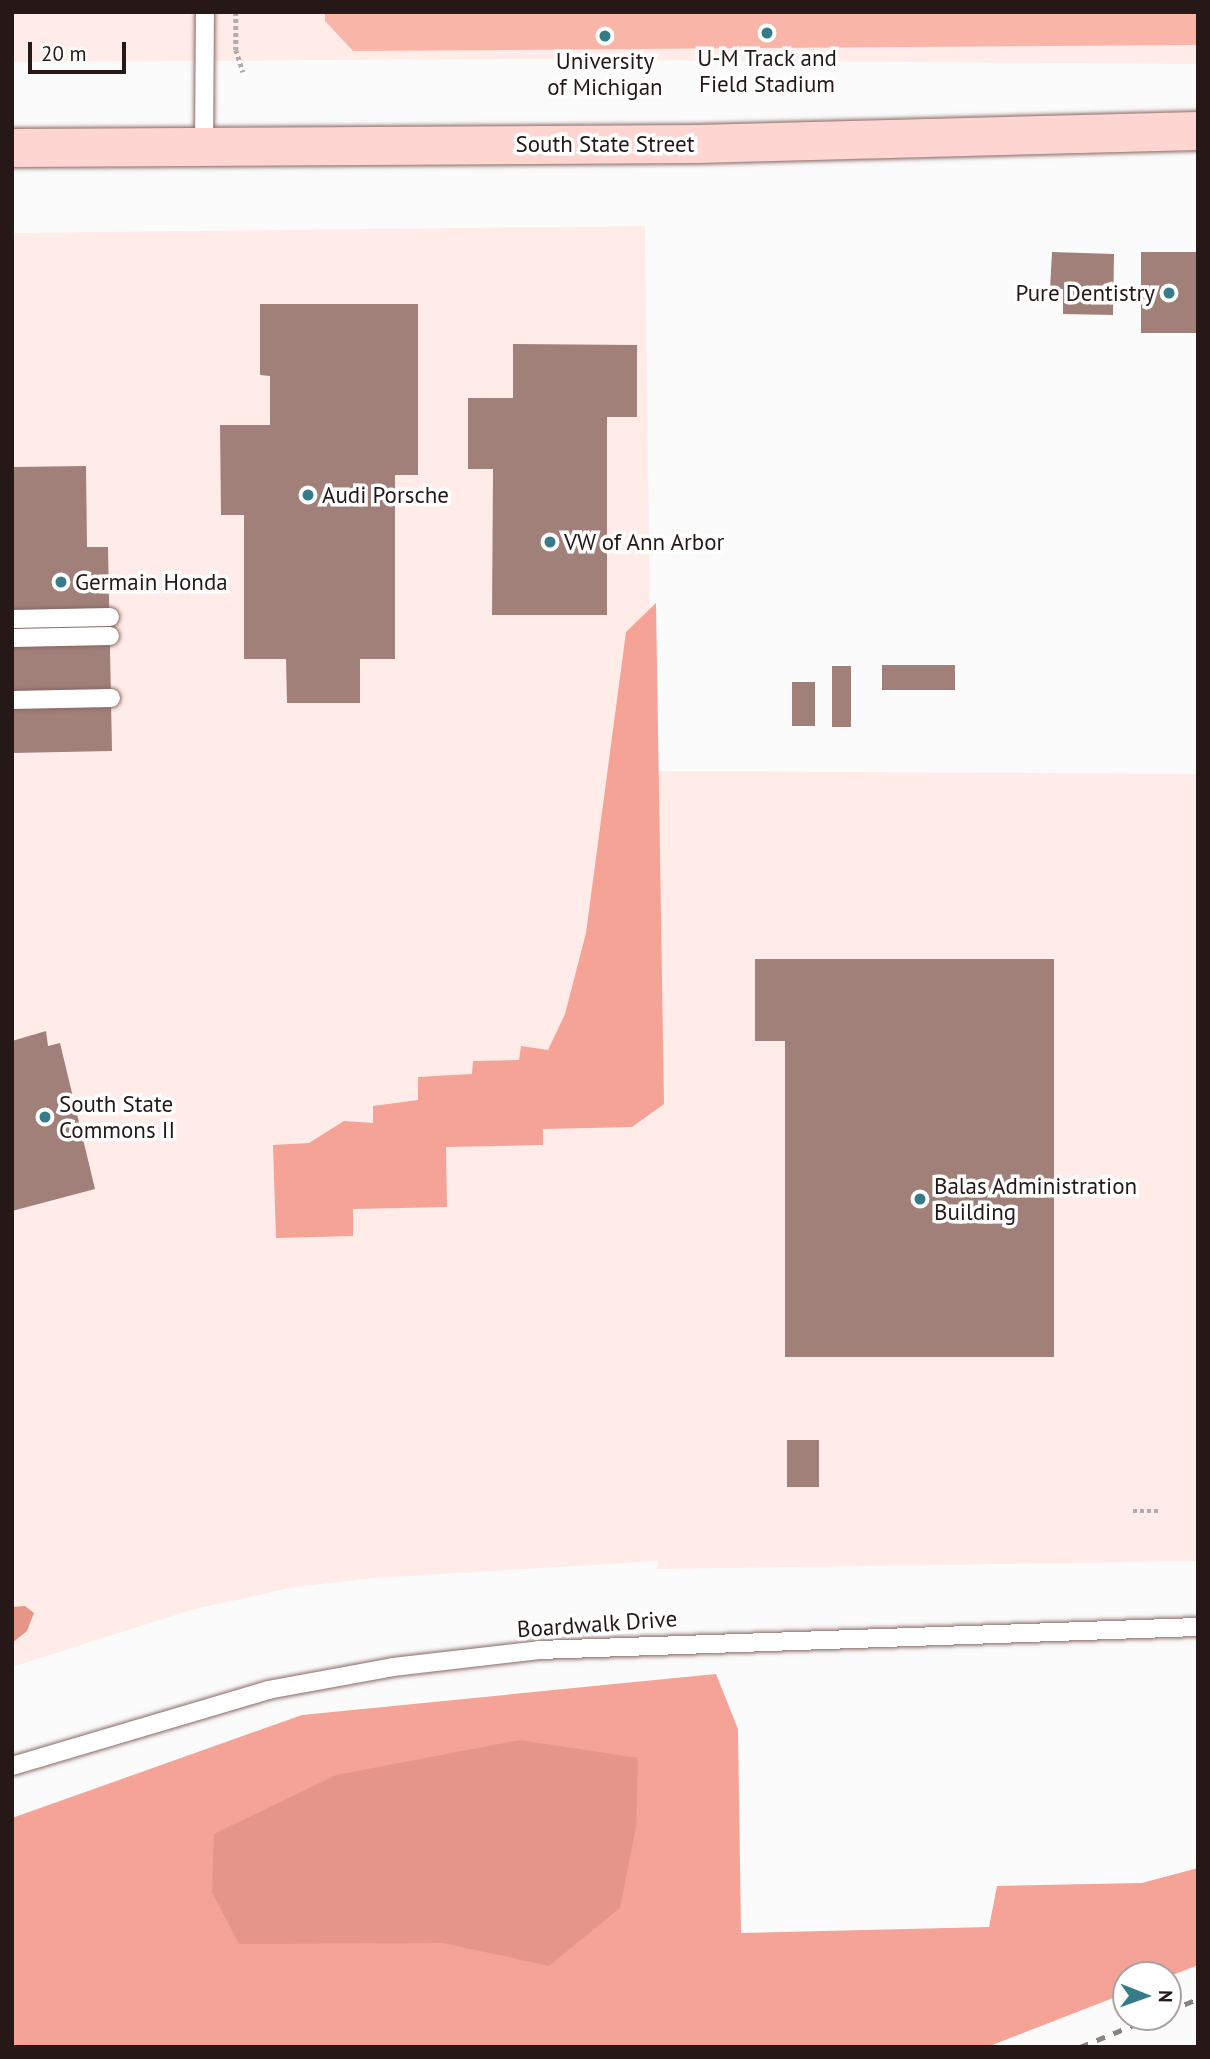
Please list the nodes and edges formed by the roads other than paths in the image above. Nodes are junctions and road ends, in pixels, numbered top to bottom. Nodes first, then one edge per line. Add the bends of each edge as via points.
1 (205, 12) edge
2 (1198, 131) edge
3 (204, 148) junction
4 (12, 149) edge
5 (110, 617) dead end
6 (12, 618) edge
7 (110, 636) dead end
8 (12, 638) edge
9 (111, 698) dead end
10 (12, 700) edge
11 (1198, 1626) edge
12 (12, 1766) edge

1 - 3 lane
2 - 3 main road, South State Street via 711,144
3 - 4 main road, South State Street
5 - 6 lane
7 - 8 lane
9 - 10 lane
11 - 12 lane, Boardwalk Drive via 539,1650 393,1667 268,1690

